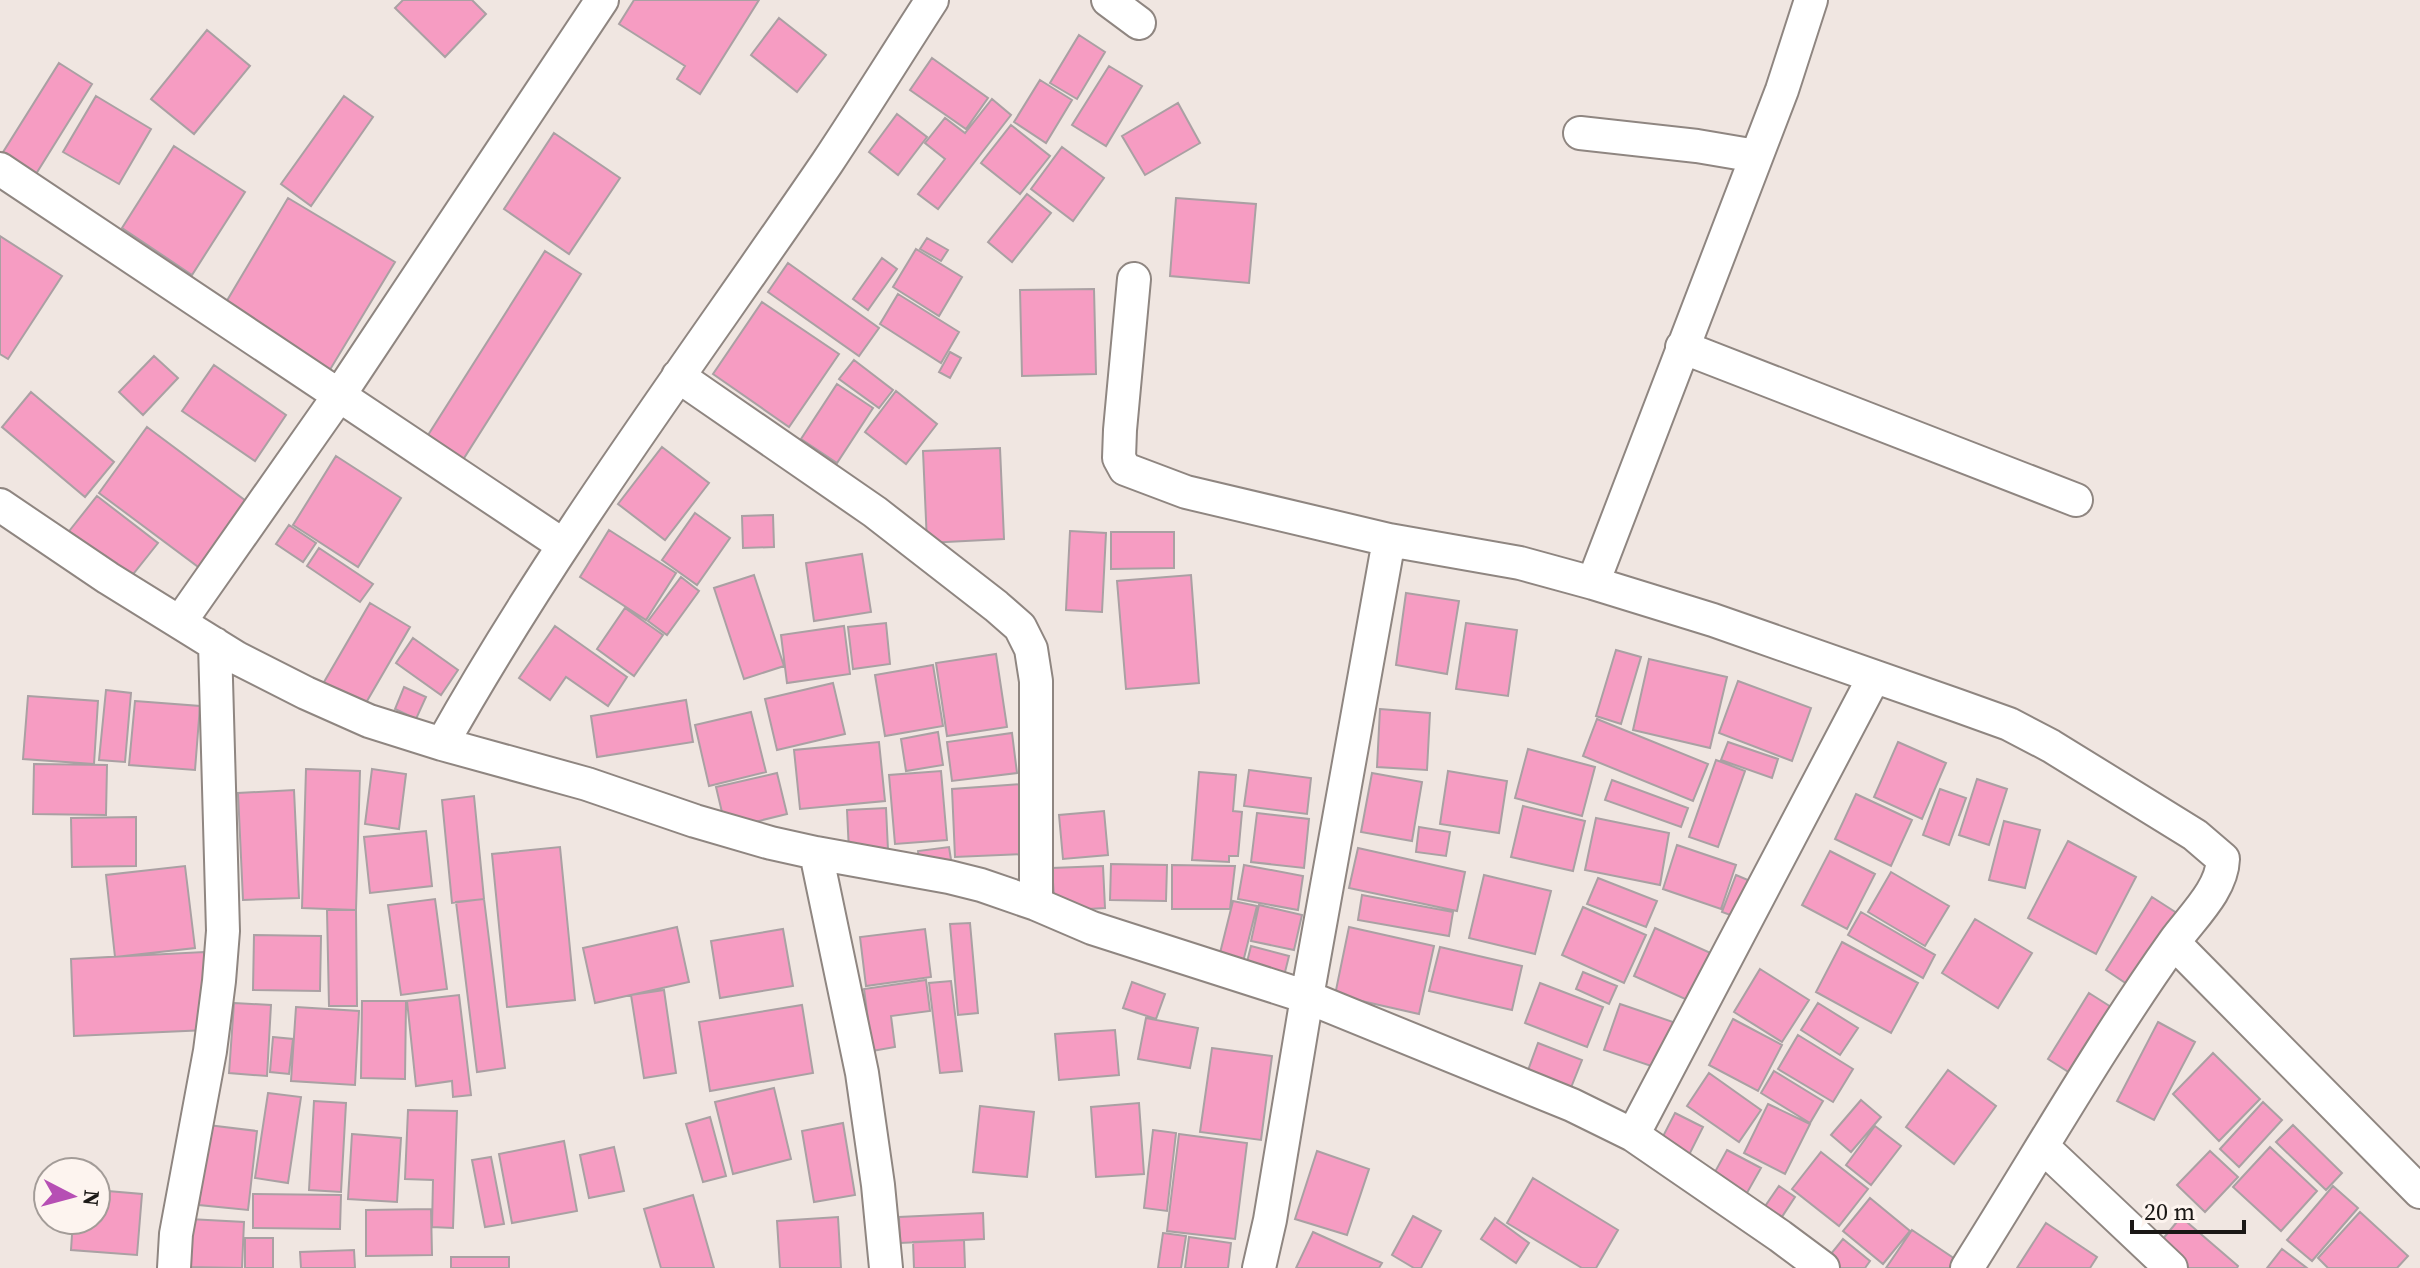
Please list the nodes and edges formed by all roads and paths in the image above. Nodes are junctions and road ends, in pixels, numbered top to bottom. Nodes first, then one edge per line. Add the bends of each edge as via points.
1 (602, 0) edge
2 (932, 0) edge
3 (1108, 0) edge
4 (1811, 0) edge
5 (1139, 23) dead end
6 (1580, 133) dead end
7 (1756, 156) junction
8 (0, 169) edge
9 (1134, 279) dead end
10 (1682, 347) junction
11 (678, 376) junction
12 (340, 394) junction
13 (2076, 500) dead end
14 (0, 505) edge
15 (1389, 540) junction
16 (563, 545) junction
17 (1593, 583) junction
18 (180, 622) junction
19 (215, 644) junction
20 (1874, 677) junction
21 (442, 744) junction
22 (816, 853) junction
23 (1036, 904) junction
24 (2174, 943) junction
25 (1307, 997) junction
26 (1633, 1135) junction
27 (2043, 1147) junction
28 (2420, 1192) edge
29 (174, 1268) edge
30 (886, 1268) edge
31 (1259, 1268) edge
32 (1823, 1268) edge
33 (1967, 1268) edge
34 (2171, 1268) edge

1 - 12 street
2 - 11 street
3 - 5 street
4 - 7 street
6 - 7 street
7 - 10 street
8 - 12 street
9 - 15 street via 1120,430 1119,458 1125,469 1186,492
10 - 13 street
10 - 17 street
11 - 16 street
11 - 23 street via 875,512 1020,627 1031,649 1036,681
12 - 16 street
12 - 18 street
14 - 18 street
15 - 17 street via 1520,563
15 - 25 street
16 - 21 street
17 - 20 street
18 - 19 street
19 - 21 street via 369,721
19 - 29 street via 223,931 210,1051
20 - 24 street via 2009,724 2209,846 2223,859 2222,874
20 - 26 street
21 - 22 street
22 - 23 street via 949,877
22 - 30 street via 862,1073
23 - 25 street via 1092,928
24 - 27 street
24 - 28 street
25 - 26 street
25 - 31 street
26 - 32 street
27 - 33 street
27 - 34 street

